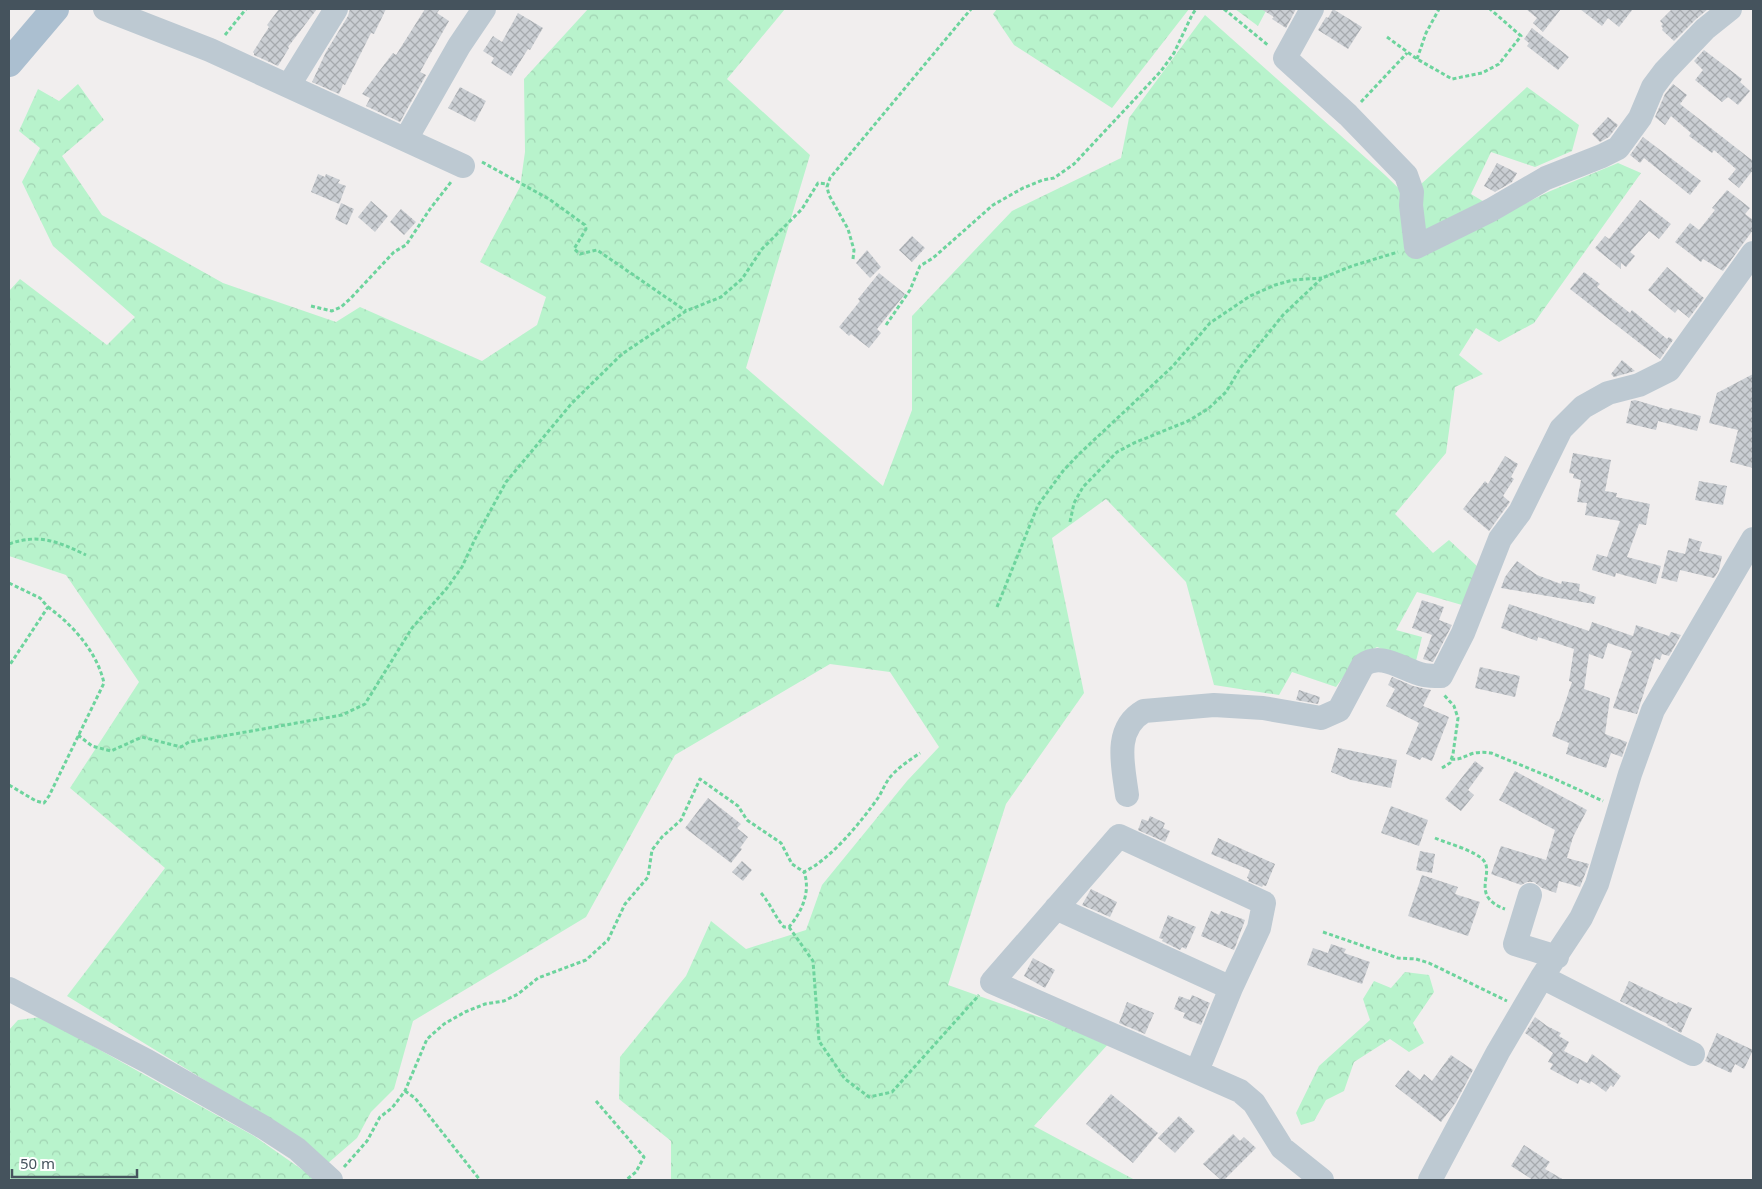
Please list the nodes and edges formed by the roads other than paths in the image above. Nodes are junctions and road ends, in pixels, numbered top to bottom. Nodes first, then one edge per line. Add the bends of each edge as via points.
1 (55, 9) edge
2 (105, 9) edge
3 (336, 9) edge
4 (484, 9) edge
5 (1312, 9) edge
6 (1730, 9) edge
7 (9, 63) edge
8 (289, 85) junction
9 (406, 140) junction
10 (463, 166) road end
11 (1753, 253) edge
12 (1753, 538) edge
13 (1127, 795) dead end
14 (1527, 906) road end
15 (1056, 908) junction
16 (1557, 957) junction
17 (1542, 977) junction
18 (9, 988) edge
19 (1231, 988) junction
20 (1693, 1054) dead end
21 (1197, 1071) junction
22 (335, 1177) edge
23 (1322, 1180) edge
24 (1430, 1180) edge

1 - 7 main road
2 - 8 street
3 - 8 street
4 - 9 street via 459,46
5 - 6 street via 1285,58 1348,115 1406,175 1412,192 1416,247 1546,178 1618,148 1640,118 1653,87 1665,70 1706,28
8 - 9 street
9 - 10 street
11 - 13 street via 1668,370 1639,385 1608,393 1583,407 1561,429 1520,512 1500,539 1463,633 1441,676 1424,675 1382,660 1369,661 1363,665 1339,710 1321,718 1263,708 1214,705 1144,711 1134,716 1123,735 1122,759
12 - 16 street via 1653,710 1597,884
14 - 16 street via 1515,944
15 - 19 street
15 - 19 street via 1119,836 1264,903 1259,928
15 - 21 street via 992,982
16 - 17 street
17 - 20 street
17 - 24 street
18 - 22 street via 263,1127
19 - 21 street
21 - 23 street via 1240,1091 1254,1103 1282,1148

